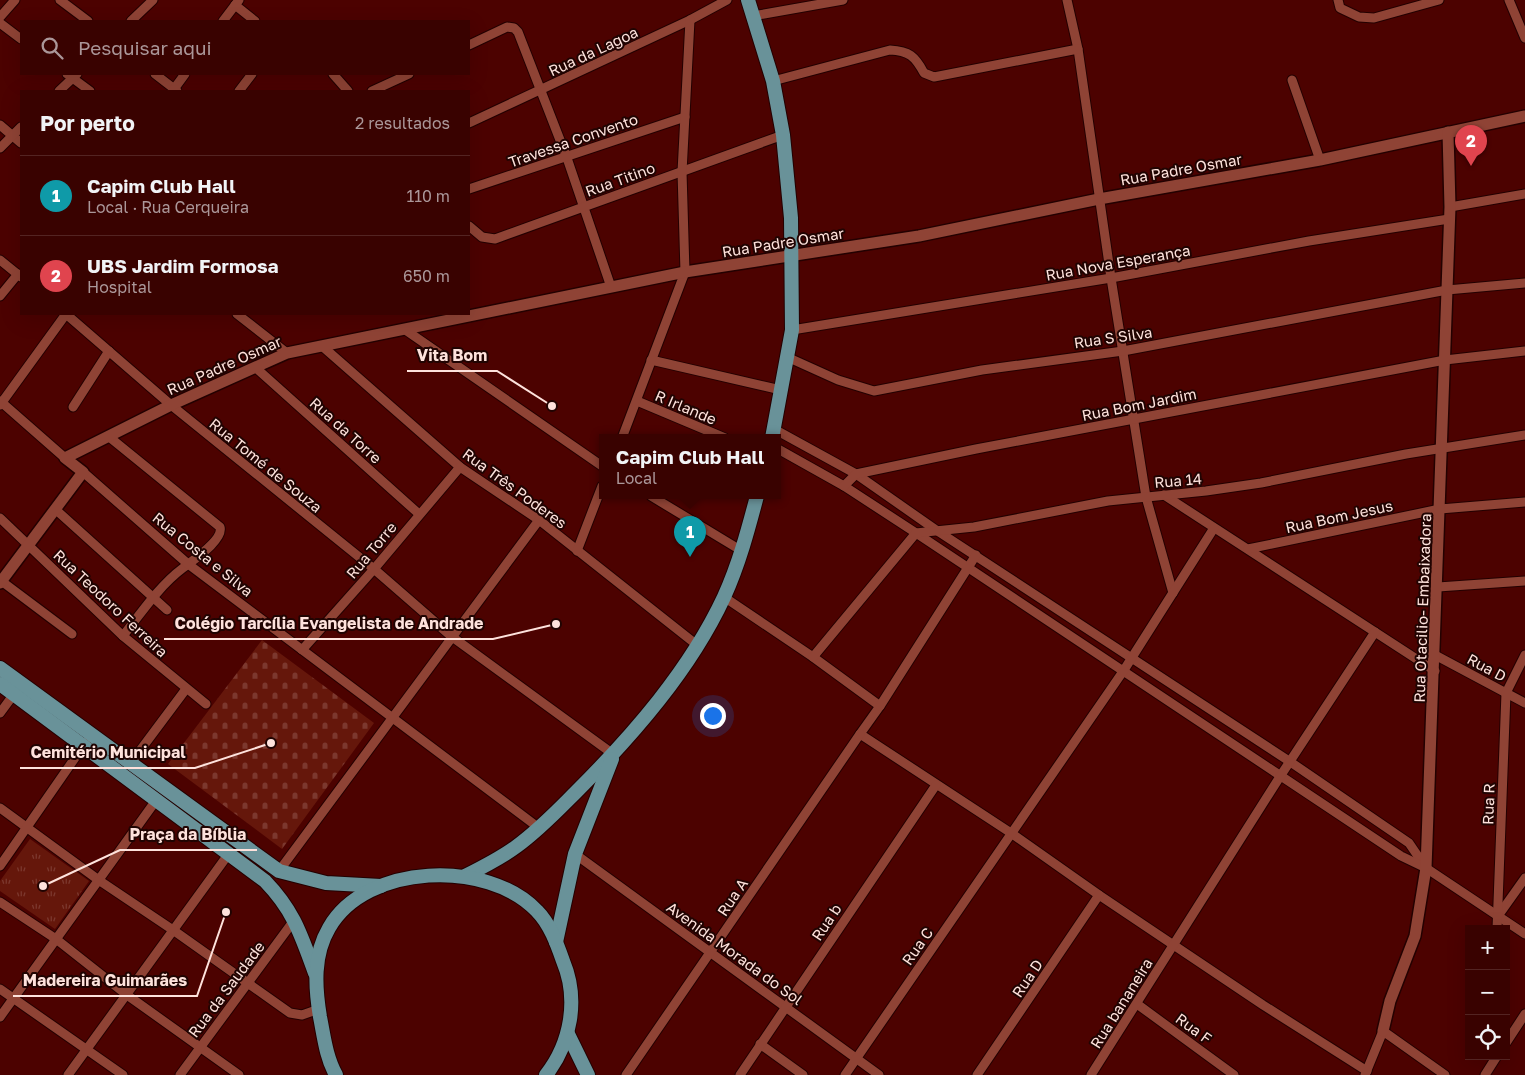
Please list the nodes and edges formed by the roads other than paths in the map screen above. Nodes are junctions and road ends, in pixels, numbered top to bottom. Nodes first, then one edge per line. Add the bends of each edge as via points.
1 (15, 0) edge
2 (60, 0) edge
3 (153, 0) edge
4 (727, 0) edge
5 (748, 0) edge
6 (843, 0) edge
7 (1067, 0) edge
8 (1338, 0) edge
9 (1439, 0) edge
10 (1509, 0) edge
11 (236, 3) edge
12 (753, 16) junction
13 (0, 17) edge
14 (87, 20) edge
15 (132, 20) edge
16 (224, 20) edge
17 (254, 20) edge
18 (690, 20) junction
19 (0, 23) edge
20 (20, 38) edge
21 (1525, 38) edge
22 (470, 45) edge
23 (1078, 50) junction
24 (72, 75) edge
25 (156, 75) edge
26 (184, 75) edge
27 (251, 75) edge
28 (334, 75) edge
29 (407, 75) edge
30 (1292, 80) dead end
31 (773, 81) junction
32 (60, 90) edge
33 (89, 90) edge
34 (176, 90) edge
35 (240, 90) edge
36 (347, 90) edge
37 (374, 90) edge
38 (540, 90) junction
39 (685, 116) junction
40 (1525, 116) edge
41 (470, 123) edge
42 (0, 125) edge
43 (20, 128) edge
44 (1448, 132) junction
45 (783, 135) junction
46 (13, 136) junction
47 (20, 141) edge
48 (0, 148) edge
49 (566, 158) junction
50 (1320, 160) junction
51 (682, 172) junction
52 (470, 189) edge
53 (1525, 194) edge
54 (1099, 199) junction
55 (583, 207) junction
56 (1450, 207) junction
57 (1449, 219) junction
58 (470, 227) edge
59 (792, 256) junction
60 (0, 260) edge
61 (685, 272) junction
62 (20, 276) edge
63 (1111, 278) junction
64 (1525, 283) edge
65 (611, 287) junction
66 (1447, 290) junction
67 (0, 296) edge
68 (65, 315) edge
69 (67, 315) edge
70 (238, 315) edge
71 (404, 329) junction
72 (792, 330) junction
73 (322, 346) junction
74 (1124, 351) junction
75 (1525, 351) edge
76 (109, 352) junction
77 (286, 353) junction
78 (787, 356) junction
79 (652, 360) junction
80 (1445, 360) junction
81 (255, 367) junction
82 (781, 390) junction
83 (637, 401) junction
84 (0, 403) edge
85 (171, 405) junction
86 (73, 407) dead end
87 (1133, 420) junction
88 (624, 434) edge
89 (715, 434) edge
90 (773, 434) edge
91 (1525, 435) edge
92 (108, 436) junction
93 (781, 438) edge
94 (1442, 448) junction
95 (781, 451) edge
96 (65, 458) junction
97 (599, 464) edge
98 (460, 467) junction
99 (83, 472) junction
100 (856, 474) junction
101 (844, 486) junction
102 (599, 494) edge
103 (1164, 495) junction
104 (1146, 497) junction
105 (656, 499) edge
106 (756, 499) edge
107 (1525, 502) edge
108 (1440, 509) junction
109 (55, 510) junction
110 (419, 514) junction
111 (0, 518) edge
112 (539, 520) junction
113 (1214, 528) junction
114 (936, 530) junction
115 (916, 533) junction
116 (28, 544) junction
117 (742, 550) junction
118 (1248, 550) junction
119 (577, 551) junction
120 (976, 556) junction
121 (188, 564) junction
122 (969, 568) junction
123 (374, 569) junction
124 (1, 581) edge
125 (1525, 581) edge
126 (1438, 587) junction
127 (1173, 594) junction
128 (724, 597) junction
129 (154, 598) junction
130 (167, 610) dead end
131 (1375, 632) junction
132 (72, 634) dead end
133 (123, 636) junction
134 (451, 636) junction
135 (697, 646) junction
136 (302, 650) junction
137 (1435, 655) junction
138 (1525, 655) edge
139 (813, 657) junction
140 (1131, 658) junction
141 (0, 668) edge
142 (1124, 670) junction
143 (1434, 671) junction
144 (0, 684) edge
145 (186, 688) junction
146 (1506, 693) junction
147 (14, 694) junction
148 (1525, 703) edge
149 (206, 704) dead end
150 (880, 706) junction
151 (0, 714) edge
152 (393, 718) junction
153 (860, 734) junction
154 (88, 740) junction
155 (613, 754) junction
156 (1289, 761) junction
157 (130, 764) junction
158 (1281, 774) junction
159 (936, 785) junction
160 (157, 799) junction
161 (0, 808) edge
162 (26, 828) junction
163 (539, 828) junction
164 (1011, 833) junction
165 (230, 852) junction
166 (575, 854) junction
167 (0, 866) edge
168 (1426, 868) junction
169 (279, 872) junction
170 (465, 876) junction
171 (1525, 878) edge
172 (100, 881) junction
173 (381, 886) junction
174 (1099, 896) junction
175 (0, 902) edge
176 (1498, 916) junction
177 (295, 919) junction
178 (1498, 925) edge
179 (173, 930) junction
180 (1525, 934) edge
181 (56, 939) junction
182 (556, 942) junction
183 (1174, 945) junction
184 (711, 952) junction
185 (316, 976) junction
186 (248, 984) junction
187 (0, 989) edge
188 (127, 995) junction
189 (13, 999) junction
190 (1137, 1004) junction
191 (785, 1007) junction
192 (319, 1010) junction
193 (1525, 1014) edge
194 (0, 1017) edge
195 (1383, 1031) junction
196 (568, 1034) junction
197 (1510, 1037) edge
198 (760, 1044) junction
199 (201, 1046) junction
200 (86, 1049) junction
201 (327, 1054) junction
202 (856, 1058) junction
203 (1494, 1060) edge
204 (1431, 1072) edge
205 (1096, 1073) edge
206 (1366, 1073) edge
207 (68, 1075) edge
208 (123, 1075) edge
209 (180, 1075) edge
210 (239, 1075) edge
211 (327, 1075) edge
212 (336, 1075) edge
213 (546, 1075) edge
214 (588, 1075) edge
215 (626, 1075) edge
216 (740, 1075) edge
217 (803, 1075) edge
218 (845, 1075) edge
219 (879, 1075) edge
220 (977, 1075) edge
221 (1234, 1075) edge
222 (1445, 1075) edge
223 (1485, 1075) edge

1 - 13 street
2 - 14 street
3 - 15 street
4 - 18 street, Rua da Lagoa
5 - 12 main road
6 - 12 street
7 - 23 street
8 - 9 street via 1340,8 1360,17 1374,18
10 - 21 street
11 - 16 street
11 - 17 street
12 - 31 main road
18 - 38 street, Rua da Lagoa
18 - 39 street
19 - 20 street
22 - 38 street via 507,27 514,28
23 - 31 street via 934,77 924,73 916,57 908,52 890,50
23 - 54 street
24 - 32 street
24 - 33 street
25 - 34 street
26 - 34 street
27 - 35 street
28 - 36 street
29 - 37 street
30 - 50 street
31 - 45 main road
38 - 41 street, Rua da Lagoa
38 - 49 street
39 - 49 street, Travessa Convento
39 - 51 street
40 - 44 street, Rua Padre Osmar
42 - 46 street
43 - 46 street
44 - 50 street, Rua Padre Osmar
44 - 56 street, Rua Otacilio- Embaixadora
45 - 51 street, Rua Titino
45 - 59 main road
46 - 47 street
46 - 48 street
49 - 52 street, Travessa Convento
49 - 55 street
50 - 54 street, Rua Padre Osmar
51 - 55 street, Rua Titino
51 - 61 street
53 - 56 street
54 - 59 street, Rua Padre Osmar via 918,236
54 - 63 street
55 - 58 street, Rua Titino via 494,239 482,237
55 - 65 street
56 - 57 street, Rua Otacilio- Embaixadora
57 - 63 street, Rua Nova Esperança
57 - 66 street, Rua Otacilio- Embaixadora
59 - 61 street, Rua Padre Osmar
59 - 72 main road
60 - 62 street
61 - 65 street, Rua Padre Osmar
61 - 79 street
62 - 67 street
63 - 72 street, Rua Nova Esperança
63 - 74 street
64 - 66 street, Rua S Silva
65 - 71 street, Rua Padre Osmar
66 - 74 street, Rua S Silva
66 - 80 street, Rua Otacilio- Embaixadora
68 - 84 street
69 - 76 street, Rua Tomé de Souza
70 - 77 street
71 - 73 street, Rua Padre Osmar
71 - 97 street
72 - 78 main road
73 - 77 street, Rua Padre Osmar
73 - 98 street, Rua Três Poderes
74 - 78 street, Rua S Silva via 982,370 874,391 838,380
74 - 87 street
75 - 80 street
76 - 85 street, Rua Tomé de Souza
76 - 86 street
77 - 81 street, Rua Padre Osmar
78 - 82 main road
79 - 82 street
79 - 83 street
80 - 87 street, Rua Bom Jardim
80 - 94 street, Rua Otacilio- Embaixadora
81 - 85 street, Rua Padre Osmar
81 - 110 street, Rua da Torre
82 - 90 main road
83 - 88 street
83 - 89 street, R Irlande
84 - 96 street, Rua Costa e Silva
85 - 92 street, Rua Padre Osmar
85 - 123 street, Rua Tomé de Souza
87 - 100 street, Rua Bom Jardim via 976,448
87 - 104 street
91 - 94 street, Rua 14
92 - 96 street, Rua Padre Osmar
92 - 121 street via 220,527 220,536
93 - 100 street
94 - 103 street, Rua 14 via 1261,483
94 - 108 street, Rua Otacilio- Embaixadora
95 - 101 street
96 - 99 street, Rua Costa e Silva
98 - 110 street, Rua Torre
98 - 112 street, Rua Três Poderes
99 - 109 street
99 - 121 street, Rua Costa e Silva
100 - 101 street
100 - 114 street
101 - 115 street
102 - 119 street
103 - 104 street, Rua 14
103 - 113 street
104 - 114 street, Rua 14 via 1108,501 974,527
104 - 127 street
105 - 117 street
106 - 117 main road
107 - 108 street, Rua Bom Jesus
108 - 118 street, Rua Bom Jesus
108 - 126 street, Rua Otacilio- Embaixadora
109 - 116 street
109 - 129 street
110 - 123 street, Rua Torre
111 - 116 street, Rua Teodoro Ferreira
112 - 119 street, Rua Três Poderes
112 - 134 street
113 - 118 street
113 - 127 street, Rua C
114 - 115 street, Rua 14
114 - 120 street
115 - 122 street
115 - 139 street
116 - 124 street
116 - 133 street, Rua Teodoro Ferreira
117 - 128 main road
118 - 131 street
119 - 135 street, Rua Três Poderes
120 - 122 street, Rua A
120 - 140 street
121 - 129 street
121 - 136 street, Rua Costa e Silva
122 - 142 street
122 - 150 street, Rua A
123 - 134 street, Rua Tomé de Souza
123 - 136 street, Rua Torre
124 - 132 street
125 - 126 street
126 - 137 street, Rua Otacilio- Embaixadora
127 - 140 street, Rua C
128 - 135 main road
128 - 139 street
129 - 130 street
129 - 133 street
131 - 143 street
131 - 156 street, Rua bananeira
133 - 145 street, Rua Teodoro Ferreira
134 - 152 street
134 - 155 street, Rua Tomé de Souza
135 - 155 main road via 663,694
136 - 152 street, Rua Costa e Silva
137 - 143 street, Rua Otacilio- Embaixadora
137 - 146 street, Rua D
138 - 146 street
139 - 150 street
140 - 142 street, Rua C
140 - 156 street
141 - 154 main road
142 - 158 street
142 - 164 street, Rua C
143 - 168 street, Rua Otacilio- Embaixadora
144 - 147 main road
145 - 149 street, Rua Teodoro Ferreira
145 - 157 street
146 - 148 street, Rua D
146 - 176 street, Rua R
147 - 151 street
147 - 154 main road
150 - 153 street, Rua A
152 - 163 street, Rua Costa e Silva
152 - 169 street
153 - 159 street
153 - 184 street, Rua A
154 - 157 main road
154 - 160 main road
154 - 162 street
155 - 163 main road
155 - 166 main road
156 - 158 street, Rua bananeira
156 - 168 street via 1409,843
157 - 169 main road
158 - 168 street via 1401,856
158 - 183 street, Rua bananeira
159 - 164 street
159 - 191 street, Rua b
160 - 165 main road
160 - 172 street
161 - 162 street
162 - 167 street
162 - 172 street
163 - 170 main road via 517,846
164 - 174 street
164 - 202 street, Rua C
165 - 177 main road via 266,880
165 - 179 street
166 - 182 main road
166 - 184 street, Avenida Morada do Sol
168 - 176 street
168 - 195 street, Rua Otacilio- Embaixadora via 1415,936 1390,1001
169 - 173 main road via 326,883
170 - 173 main road via 427,876
170 - 182 main road via 492,882 518,894 538,911
171 - 176 street
172 - 179 street
172 - 181 street
173 - 185 main road via 346,908 329,928 320,948
174 - 183 street
174 - 220 street, Rua D
175 - 181 street
176 - 178 street, Rua R
176 - 180 street
177 - 185 main road
177 - 186 street, Rua da Saudade
179 - 186 street
179 - 188 street
181 - 188 street
181 - 189 street
182 - 196 main road via 568,971 572,1002
183 - 190 street, Rua bananeira
183 - 206 street
184 - 191 street, Avenida Morada do Sol
184 - 215 street, Rua A
185 - 192 main road
186 - 192 street via 294,1014
186 - 199 street, Rua da Saudade
187 - 189 street
188 - 199 street
188 - 200 street
189 - 194 street
189 - 200 street
190 - 205 street, Rua bananeira
190 - 221 street, Rua F
191 - 198 street, Rua b
191 - 202 street, Avenida Morada do Sol
192 - 201 main road
193 - 197 street
195 - 204 street
195 - 206 street, Rua Otacilio- Embaixadora
196 - 213 main road
196 - 214 main road
198 - 216 street, Rua b
198 - 217 street
199 - 209 street, Rua da Saudade
199 - 210 street
200 - 207 street
200 - 208 street
201 - 211 main road
201 - 212 main road
202 - 218 street, Rua C
202 - 219 street, Avenida Morada do Sol
203 - 223 street
204 - 222 street

